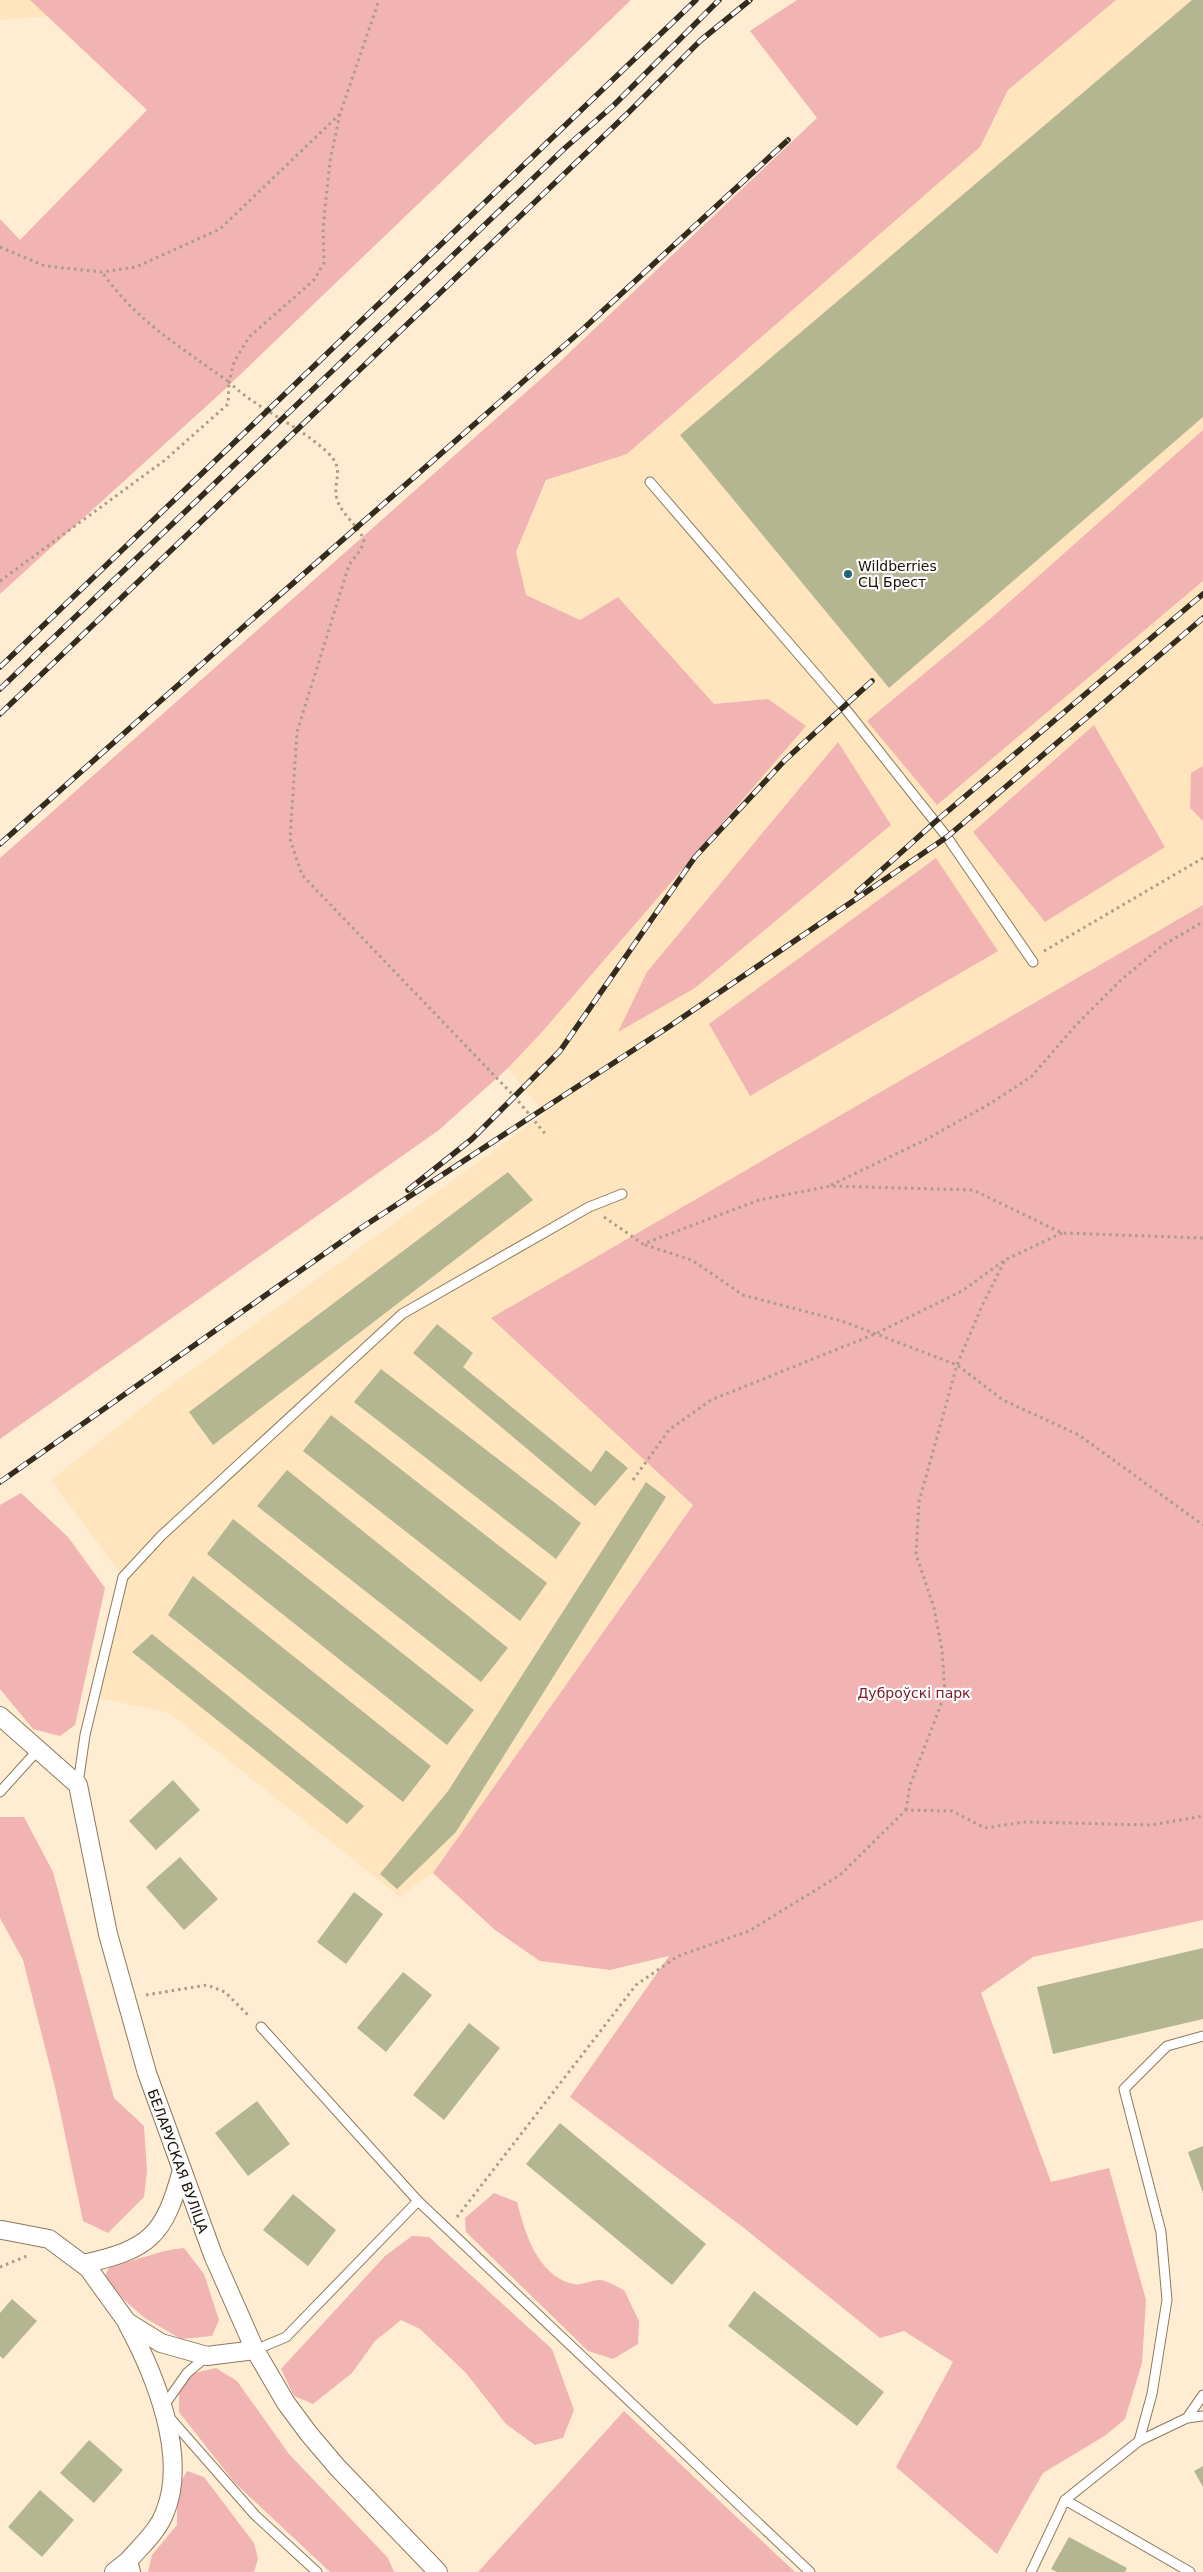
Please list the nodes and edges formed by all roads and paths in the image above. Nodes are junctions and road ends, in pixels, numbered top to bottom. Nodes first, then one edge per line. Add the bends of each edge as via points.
1 (379, 0) edge
2 (340, 114) junction
3 (0, 247) edge
4 (102, 272) junction
5 (229, 382) junction
6 (650, 482) dead end
7 (0, 581) edge
8 (1203, 858) edge
9 (1203, 922) edge
10 (1032, 960) joint
11 (547, 1136) dead end
12 (831, 1186) junction
13 (622, 1194) dead end
14 (589, 1207) junction
15 (1062, 1233) junction
16 (1203, 1238) edge
17 (643, 1244) junction
18 (1005, 1260) junction
19 (876, 1334) junction
20 (957, 1365) junction
21 (633, 1480) dead end
22 (1203, 1525) edge
23 (0, 1716) edge
24 (37, 1751) junction
25 (78, 1785) junction
26 (0, 1792) edge
27 (906, 1810) junction
28 (1203, 1816) edge
29 (126, 1998) junction
30 (261, 2027) joint
31 (1203, 2036) edge
32 (182, 2170) junction
33 (418, 2201) junction
34 (448, 2228) junction
35 (1, 2229) edge
36 (83, 2264) junction
37 (127, 2322) junction
38 (255, 2350) junction
39 (207, 2356) junction
40 (1203, 2395) edge
41 (162, 2409) junction
42 (1203, 2416) edge
43 (1187, 2418) junction
44 (1139, 2441) junction
45 (1065, 2500) junction
46 (129, 2566) edge
47 (114, 2572) edge
48 (317, 2572) edge
49 (438, 2572) edge
50 (810, 2572) edge
51 (1031, 2572) edge
52 (1190, 2572) edge

1 - 2 path
2 - 4 path via 220,229 136,267
2 - 5 path via 330,161 323,228 324,263 314,280 250,337 234,362
3 - 4 path via 45,266
4 - 5 path via 119,296 165,338
5 - 7 path via 228,404 165,460
5 - 11 path via 246,398 268,409 329,454 339,468 336,497 341,510 358,527 364,540 362,549 349,565 297,732 290,839 302,875 514,1096
6 - 10 lane via 844,707 947,837
8 - 10 path
9 - 12 path via 1163,945 1120,980 1031,1077 933,1135
12 - 15 path via 973,1190
12 - 17 path via 759,1200
13 - 14 lane
14 - 17 path
14 - 25 lane via 402,1314 168,1530 123,1577 85,1734
15 - 16 path
15 - 18 path
17 - 19 path via 692,1260 743,1295 842,1321
18 - 19 path via 962,1291
18 - 20 path
19 - 20 path
19 - 21 path via 711,1400 669,1430
20 - 22 path via 1003,1400 1079,1435
20 - 27 path via 919,1502 916,1554 934,1608 942,1650 945,1694 910,1785
23 - 24 street
24 - 25 street
24 - 26 lane
25 - 29 street, БЕЛАРУСКАЯ ВУЛІЦА via 108,1934
27 - 28 path via 952,1811 985,1828 1025,1822 1151,1825
27 - 34 path via 840,1875 749,1931 678,1956 636,1985
29 - 30 path via 207,1985 225,1992
29 - 32 street, БЕЛАРУСКАЯ ВУЛІЦА via 147,2074
30 - 33 lane
31 - 44 lane via 1168,2046 1124,2089 1161,2232 1167,2300 1152,2394
32 - 36 street via 166,2217 154,2235 120,2255
32 - 38 street, БЕЛАРУСКАЯ ВУЛІЦА via 212,2255
33 - 34 lane
33 - 38 lane via 286,2337
34 - 50 lane
35 - 36 street via 48,2239
36 - 37 street
37 - 39 street via 161,2343
37 - 41 street via 146,2360
38 - 39 street
38 - 49 street, БЕЛАРУСКАЯ ВУЛІЦА via 286,2403 309,2434
39 - 41 lane via 186,2372
40 - 43 lane
41 - 46 street via 173,2464 169,2500 156,2527
41 - 48 lane via 239,2498
42 - 43 lane
43 - 44 lane
44 - 45 lane
45 - 51 lane
45 - 52 lane
46 - 47 street

